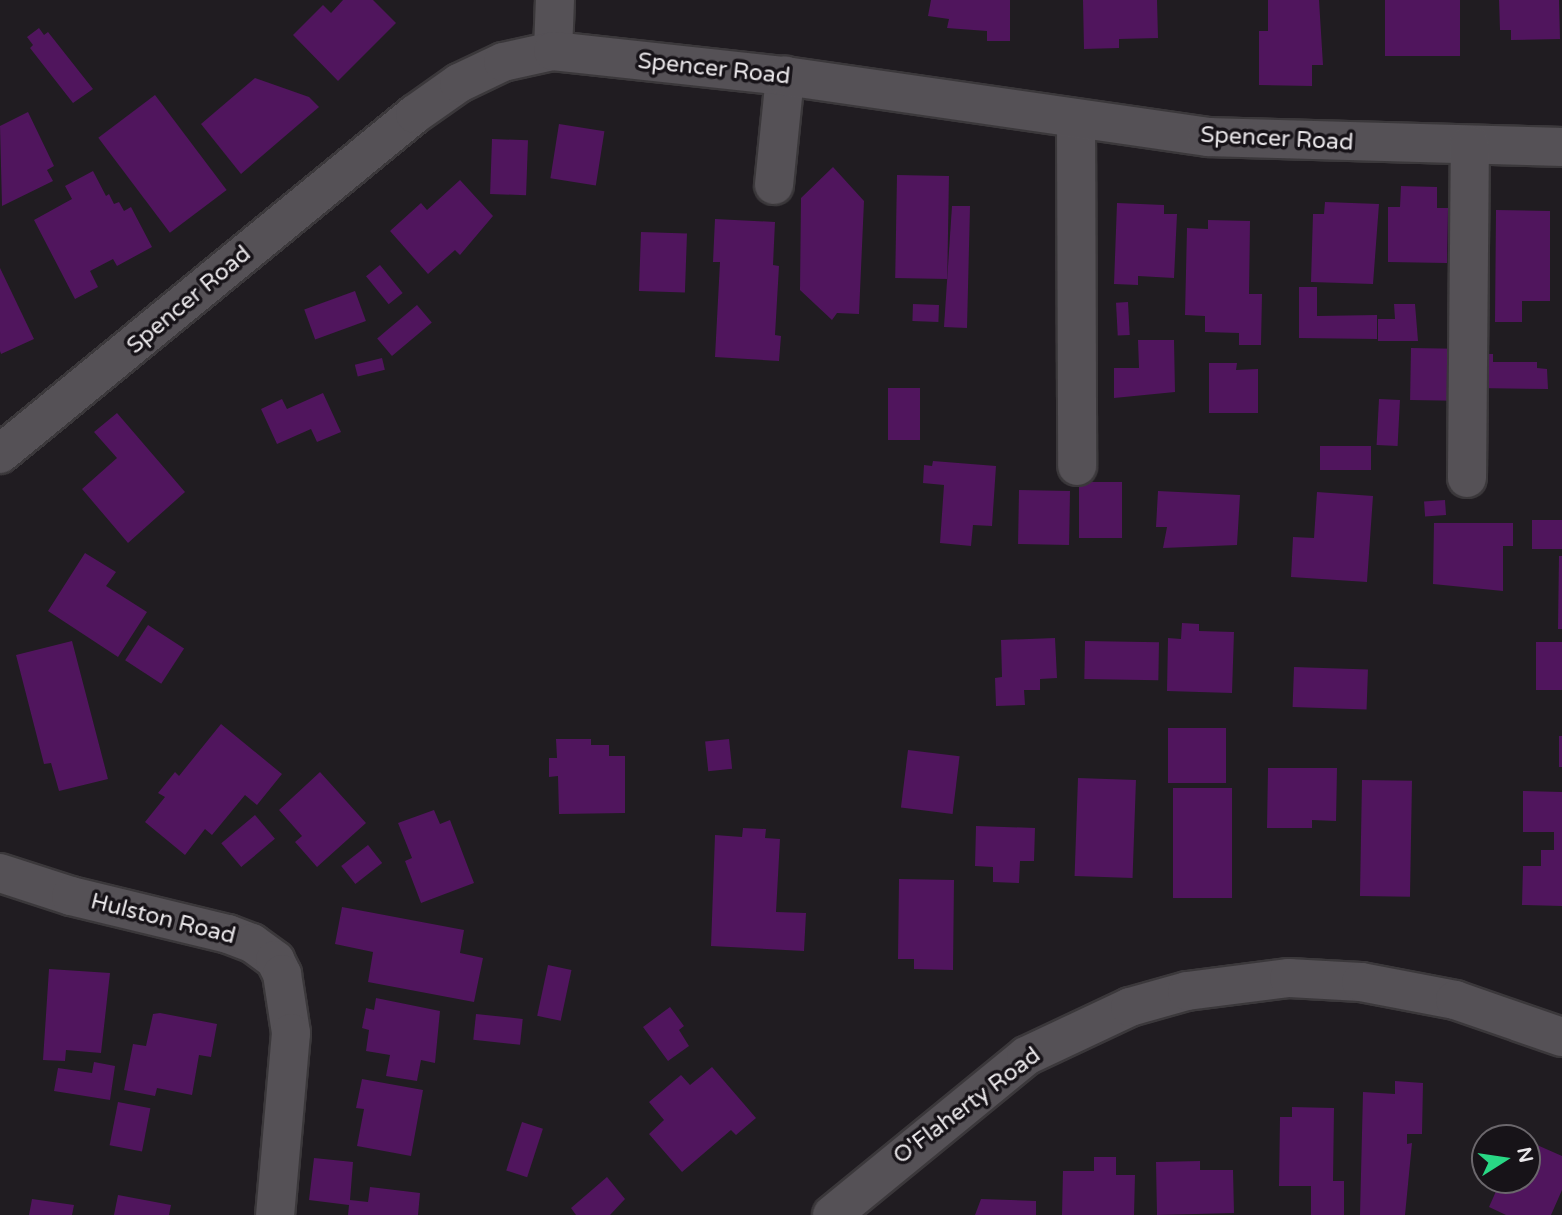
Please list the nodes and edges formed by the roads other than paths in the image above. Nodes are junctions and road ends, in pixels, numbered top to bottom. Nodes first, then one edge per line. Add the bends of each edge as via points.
1 (555, 0) edge
2 (554, 51) junction
3 (785, 76) junction
4 (1076, 119) junction
5 (1470, 145) junction
6 (1562, 147) edge
7 (774, 185) dead end
8 (0, 454) edge
9 (1077, 466) dead end
10 (1467, 478) dead end
11 (0, 873) edge
12 (1562, 1037) edge
13 (275, 1215) edge
14 (832, 1215) edge

1 - 2 street
2 - 3 street, Spencer Road
2 - 8 street, Spencer Road via 503,62 459,83 415,114
3 - 4 street, Spencer Road
3 - 7 street
4 - 5 street, Spencer Road via 1208,137
4 - 9 street
5 - 6 street, Spencer Road
5 - 10 street
11 - 13 street, Hulston Road via 71,896 228,934 252,943 275,960 282,974 290,1033
12 - 14 street, O'Flaherty Road via 1455,1000 1361,982 1289,978 1187,991 1130,1007 1027,1056 949,1115

